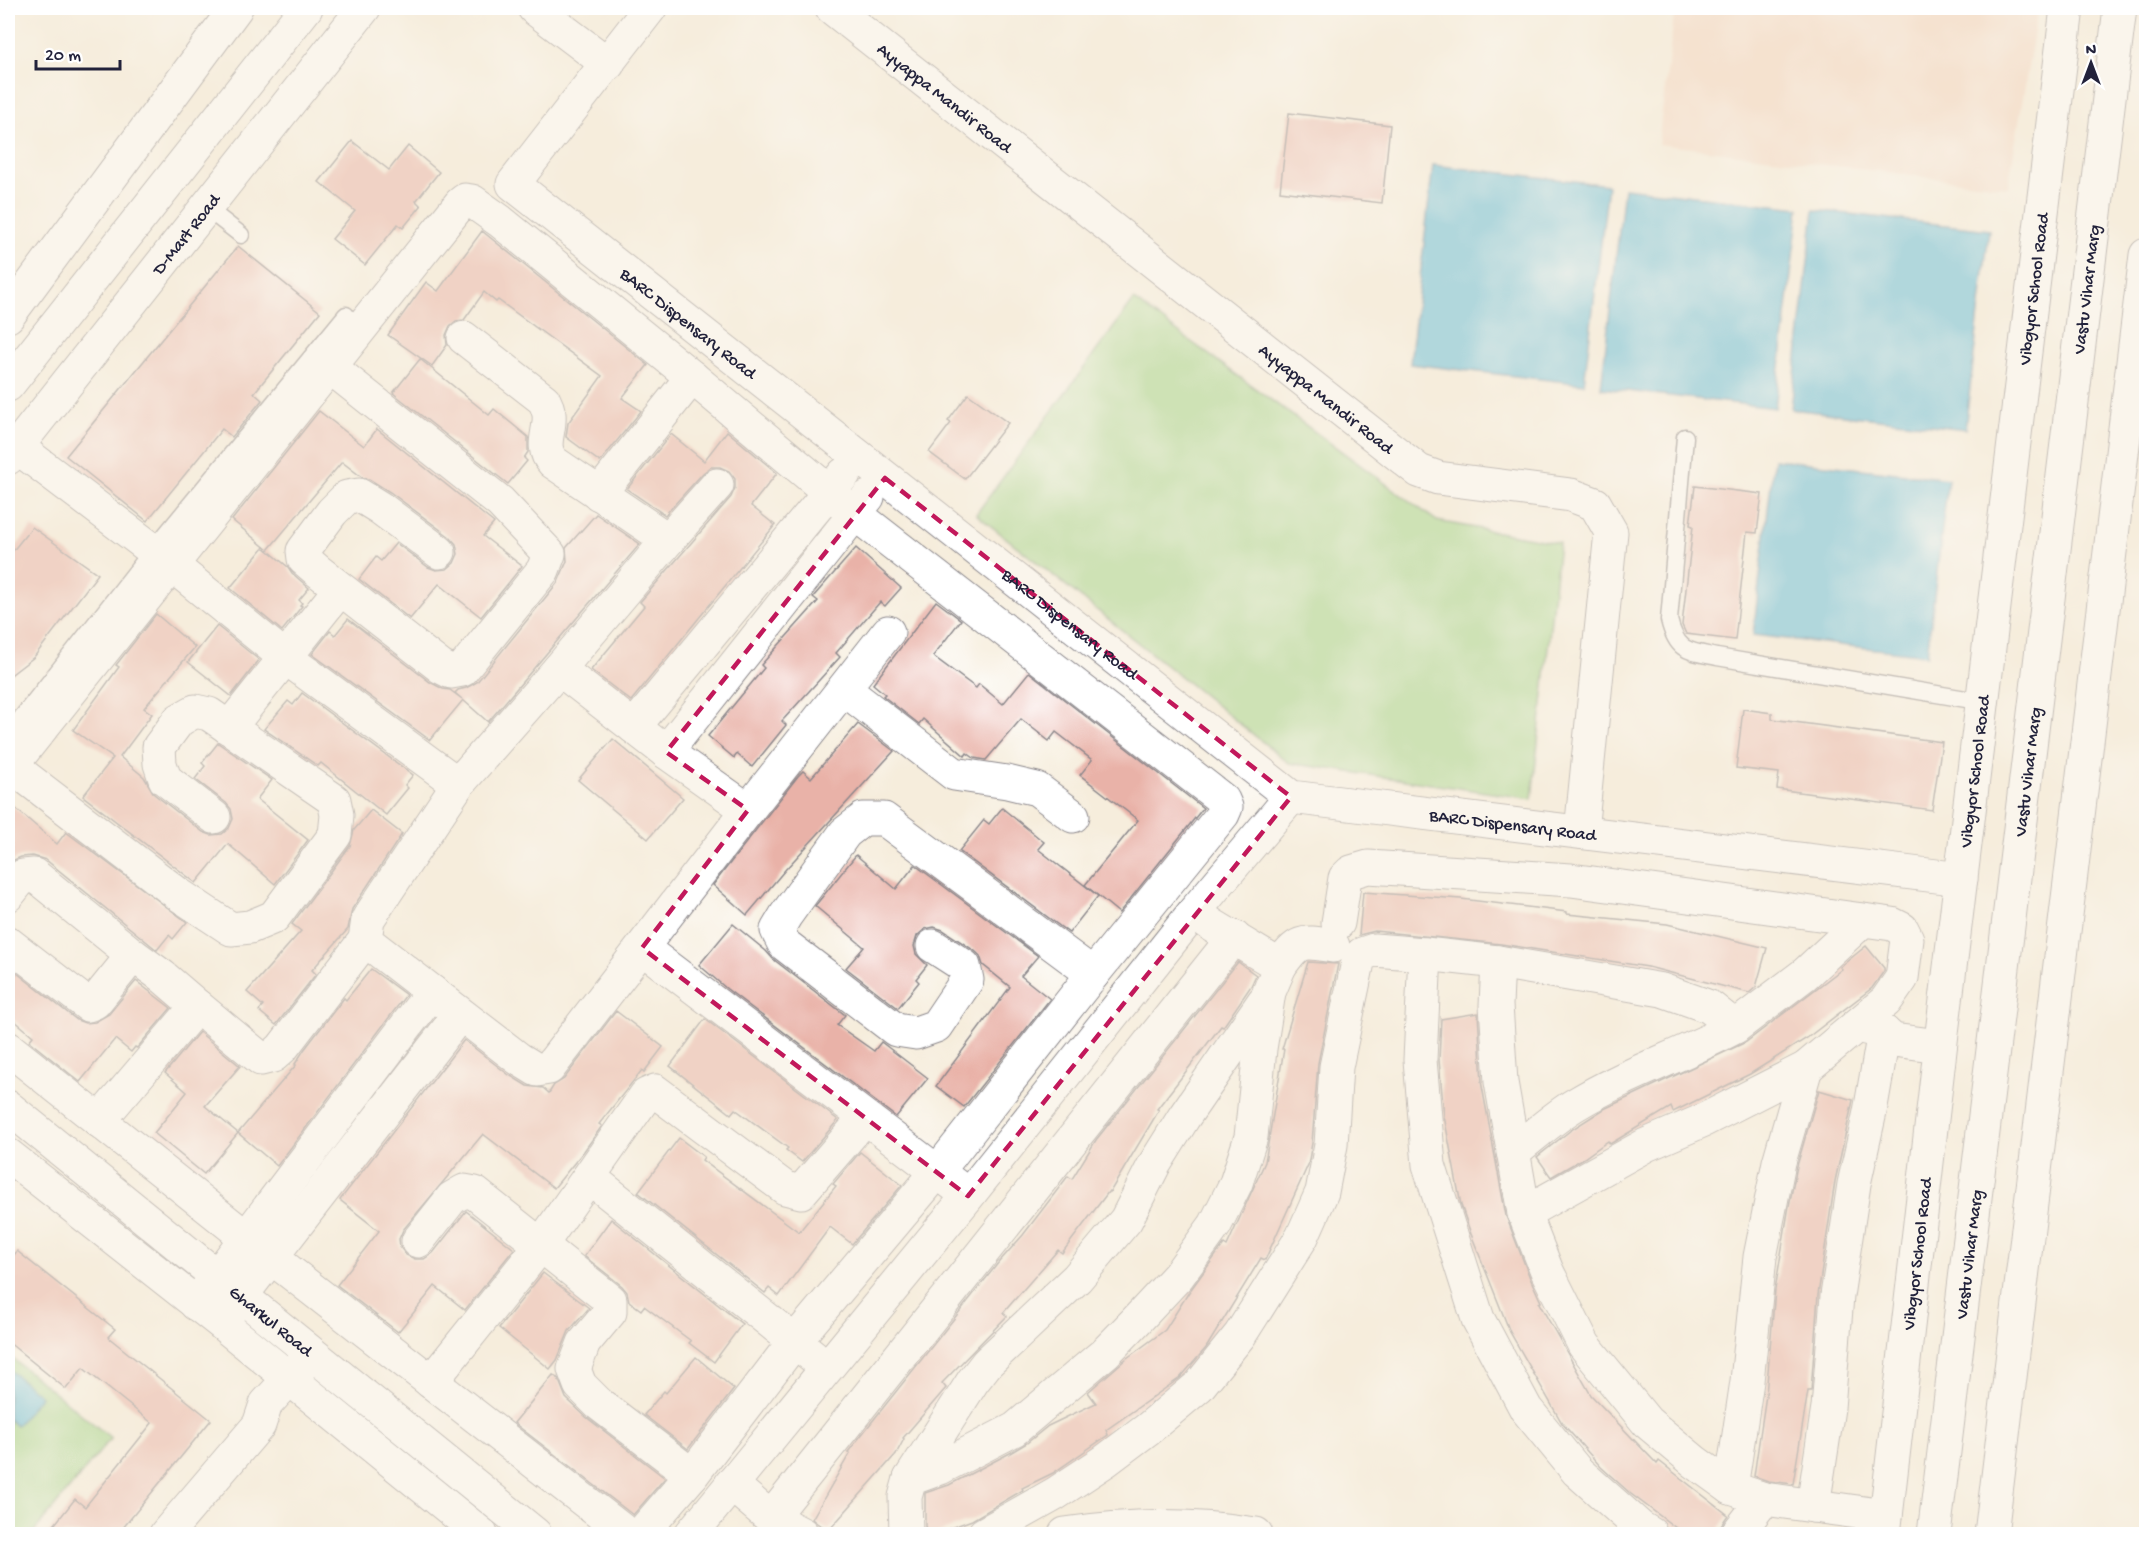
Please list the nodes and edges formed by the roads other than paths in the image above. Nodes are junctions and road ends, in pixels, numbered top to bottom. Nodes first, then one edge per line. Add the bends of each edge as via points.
1 (236, 8) edge
2 (306, 8) edge
3 (364, 8) edge
4 (534, 8) edge
5 (832, 8) edge
6 (2067, 8) edge
7 (2120, 8) edge
8 (633, 13) edge
9 (608, 64) junction
10 (206, 207) junction
11 (241, 235) dead end
12 (2146, 255) edge
13 (346, 315) dead end
14 (8, 316) edge
15 (464, 338) dead end
16 (330, 366) junction
17 (692, 377) junction
18 (8, 385) edge
19 (2136, 423) edge
20 (1685, 437) dead end
21 (12, 453) edge
22 (858, 456) junction
23 (885, 478) junction
24 (717, 485) dead end
25 (830, 491) junction
26 (599, 494) junction
27 (854, 513) junction
28 (668, 540) junction
29 (438, 552) dead end
30 (162, 557) junction
31 (340, 589) junction
32 (888, 632) dead end
33 (286, 658) junction
34 (559, 669) junction
35 (844, 689) junction
36 (1984, 702) junction
37 (634, 727) junction
38 (229, 728) junction
39 (666, 752) junction
40 (9, 757) edge
41 (458, 784) junction
42 (1291, 797) junction
43 (748, 810) junction
44 (1073, 816) dead end
45 (214, 817) dead end
46 (1581, 832) junction
47 (1961, 879) junction
48 (8, 895) edge
49 (1194, 912) junction
50 (1863, 920) junction
51 (1234, 937) junction
52 (365, 940) junction
53 (8, 943) edge
54 (933, 946) dead end
55 (642, 948) junction
56 (1425, 954) junction
57 (133, 955) junction
58 (1498, 962) junction
59 (1093, 974) junction
60 (1275, 979) junction
61 (432, 992) junction
62 (197, 1006) junction
63 (460, 1014) junction
64 (1736, 1027) junction
65 (1869, 1029) junction
66 (1941, 1040) junction
67 (8, 1048) edge
68 (1806, 1068) junction
69 (8, 1107) edge
70 (865, 1118) junction
71 (99, 1121) junction
72 (1513, 1152) junction
73 (8, 1155) edge
74 (938, 1172) junction
75 (589, 1178) junction
76 (968, 1196) junction
77 (1524, 1213) junction
78 (247, 1236) junction
79 (418, 1241) dead end
80 (541, 1245) junction
81 (272, 1258) junction
82 (216, 1277) junction
83 (242, 1296) junction
84 (208, 1313) junction
85 (794, 1342) junction
86 (312, 1355) junction
87 (827, 1367) junction
88 (289, 1379) junction
89 (431, 1382) junction
90 (242, 1431) junction
91 (692, 1474) junction
92 (910, 1479) junction
93 (731, 1484) junction
94 (1731, 1488) junction
95 (183, 1494) dead end
96 (1764, 1499) junction
97 (1813, 1506) junction
98 (1885, 1525) edge
99 (773, 1526) edge
100 (166, 1534) edge
101 (481, 1534) edge
102 (535, 1534) edge
103 (627, 1534) edge
104 (641, 1534) edge
105 (691, 1534) edge
106 (802, 1534) edge
107 (906, 1534) edge
108 (984, 1534) edge
109 (1065, 1534) edge
110 (1256, 1534) edge
111 (1651, 1534) edge
112 (1737, 1534) edge
113 (1934, 1534) edge
114 (1991, 1534) edge

1 - 14 street
2 - 18 street
3 - 10 street, D-Mart Road
4 - 9 street
5 - 46 street, Ayyappa Mandir Road via 1419,471 1438,478 1571,495 1595,504 1611,532
6 - 36 street, Vibgyor School Road
7 - 113 street, Vastu Vihar Marg
8 - 9 street
9 - 22 street, BARC Dispensary Road via 513,184
10 - 11 lane
10 - 21 street, D-Mart Road
12 - 19 street
13 - 30 lane
15 - 26 street via 544,400 549,412 547,455
16 - 17 street via 465,200 500,221
16 - 30 street
16 - 31 street via 500,502 549,554 543,570 462,670 451,672
17 - 25 street
17 - 26 street
19 - 114 street
20 - 36 lane via 1669,620 1673,635 1686,650
21 - 30 street
22 - 23 street, BARC Dispensary Road
22 - 25 street
23 - 27 street
23 - 42 street, BARC Dispensary Road
24 - 28 street
25 - 27 street
25 - 37 street
26 - 28 street
27 - 39 street
27 - 59 street via 1223,800 1223,814
28 - 34 street
29 - 31 street via 359,495 347,497 303,551 304,559
30 - 33 street
30 - 40 street
31 - 33 street
32 - 35 street
33 - 38 street
33 - 41 street
34 - 37 street
34 - 41 street
35 - 43 street
35 - 44 street via 954,774 1037,789
36 - 47 street, Vibgyor School Road
37 - 39 street
38 - 40 street via 334,800 337,815 335,835 274,917 250,927 231,929 178,894
38 - 45 street via 209,714 195,711 179,720 159,747 165,779
39 - 43 street
41 - 52 street via 368,919
42 - 46 street, BARC Dispensary Road
42 - 49 street
43 - 55 street
46 - 47 street, BARC Dispensary Road
47 - 66 street, Vibgyor School Road
48 - 57 street via 23,876 34,875
49 - 51 street
49 - 76 street
50 - 60 street via 1571,880 1368,867 1350,872 1345,878 1336,935 1293,948
50 - 64 street via 1805,974
50 - 65 street via 1892,924 1902,929 1907,939 1902,978
51 - 60 street
51 - 99 street
52 - 61 street
52 - 62 street via 273,1056 261,1059
53 - 57 street via 88,1005 95,1002
54 - 59 street via 964,966 967,980 936,1026 916,1033 896,1030 784,944 777,930 845,833 863,819 884,819
55 - 63 street via 549,1068 537,1070
55 - 70 street
56 - 58 street
56 - 108 street via 1374,950 1362,954 1358,962 1336,1067 1331,1145 1322,1192 1302,1237 1240,1335 1199,1386 1149,1428 1065,1488
56 - 111 street via 1420,1060 1429,1165 1478,1319 1527,1409 1577,1471
57 - 62 street
58 - 64 street via 1662,990 1710,1007
58 - 72 street via 1496,1005 1501,1082
59 - 74 street
60 - 92 street via 1154,1165 1126,1220 1077,1278 987,1364
60 - 92 street via 1260,1049 1251,1137 1236,1183 1215,1225 1178,1276 1105,1353 1015,1429
61 - 63 street
61 - 78 street
62 - 71 street
63 - 81 street
64 - 72 street via 1575,1104
65 - 66 street via 1895,1027
65 - 68 street
65 - 97 street via 1870,1112 1854,1184
66 - 98 street, Vibgyor School Road
67 - 71 street
68 - 77 street via 1646,1145
68 - 94 street via 1779,1162 1760,1257
69 - 82 street, Gharkul Road
70 - 74 street
70 - 75 street via 801,1192 785,1188 655,1091 646,1095
71 - 78 street
72 - 77 street
73 - 84 street, Gharkul Road
74 - 76 street
74 - 85 street
75 - 80 street
75 - 85 street
76 - 87 street
77 - 94 street via 1547,1271 1584,1345 1647,1422
78 - 81 street
78 - 82 street
79 - 80 street via 452,1198 464,1191 476,1193
80 - 89 street
80 - 91 street via 610,1300 610,1312 584,1343 574,1369 580,1384 599,1404
81 - 83 street
81 - 89 street
82 - 83 street, Gharkul Road
82 - 84 street
83 - 84 street
83 - 86 street, Gharkul Road
84 - 88 street, Gharkul Road
85 - 87 street
85 - 91 street
86 - 88 street
86 - 102 street, Gharkul Road
87 - 93 street
88 - 90 street via 266,1404 258,1425
88 - 101 street, Gharkul Road
89 - 103 street
90 - 95 street
90 - 100 street
91 - 104 street
92 - 107 street via 905,1497
93 - 99 street
93 - 105 street
94 - 96 street
96 - 97 street
96 - 112 street
97 - 98 street
99 - 106 street
109 - 110 street via 1170,1525

